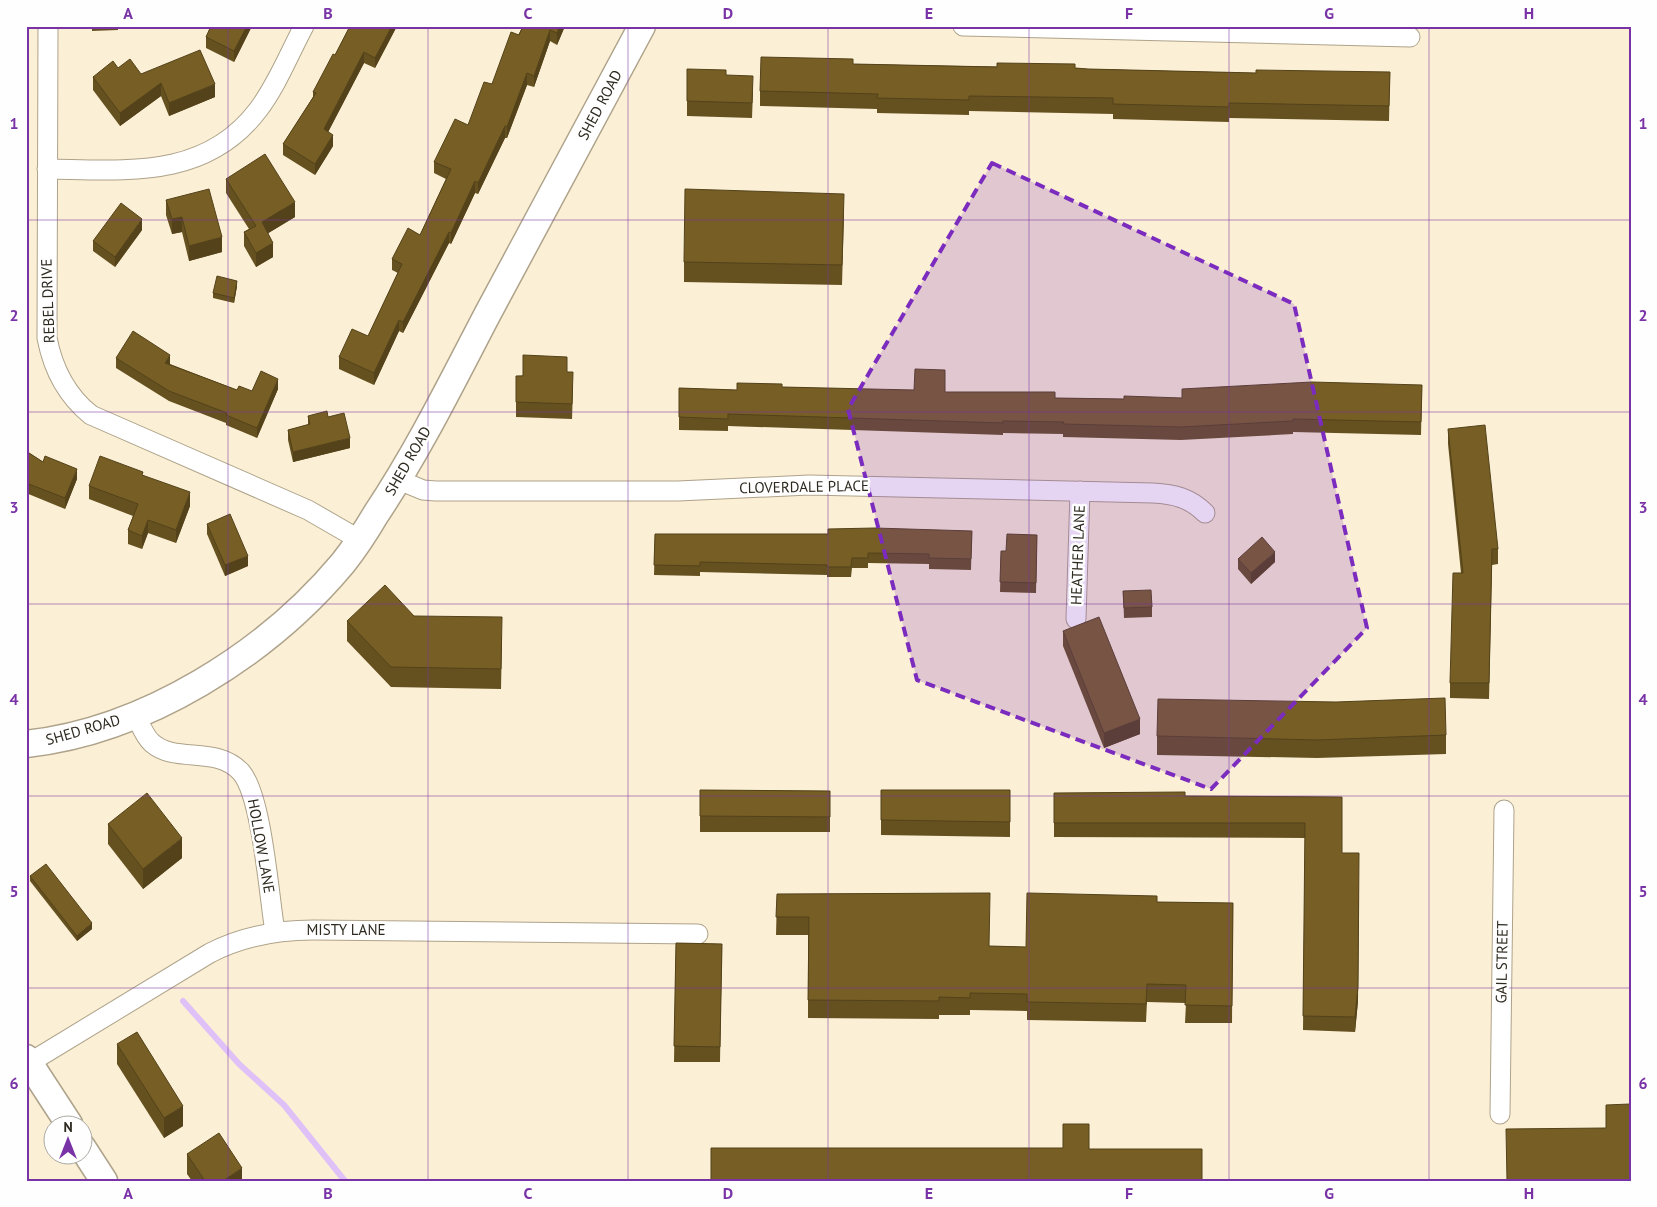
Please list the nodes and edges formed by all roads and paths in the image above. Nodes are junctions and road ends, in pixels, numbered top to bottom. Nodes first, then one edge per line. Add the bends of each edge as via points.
1 (48, 26) edge
2 (304, 26) edge
3 (642, 26) edge
4 (963, 26) edge
5 (1410, 36) dead end
6 (47, 169) junction
7 (399, 480) junction
8 (1080, 491) junction
9 (1205, 513) dead end
10 (360, 540) junction
11 (1076, 620) dead end
12 (135, 714) junction
13 (26, 744) edge
14 (1504, 810) dead end
15 (275, 932) junction
16 (698, 934) dead end
17 (28, 1060) edge
18 (62, 1114) edge
19 (1500, 1114) dead end
20 (92, 1162) edge
21 (104, 1181) edge

1 - 6 street, REBEL DRIVE
2 - 6 street via 258,109 246,124 218,146 167,167 143,170
3 - 7 street, SHED ROAD
4 - 5 street
6 - 10 street, REBEL DRIVE via 47,338 56,369 75,401 90,415 308,510
7 - 8 street, CLOVERDALE PLACE via 423,490 436,491 678,491 781,485
7 - 10 street, SHED ROAD
8 - 9 street, CLOVERDALE PLACE via 1179,496
8 - 11 street, HEATHER LANE
10 - 12 street, SHED ROAD via 343,563 283,624 240,658 195,686
12 - 13 street, SHED ROAD via 98,729
12 - 15 street, HOLLOW LANE via 152,744 167,751 220,758 241,772 254,799
14 - 19 street, GAIL STREET
15 - 16 street, MISTY LANE
15 - 17 street, MISTY LANE via 233,942 210,953
17 - 18 street
20 - 21 street

